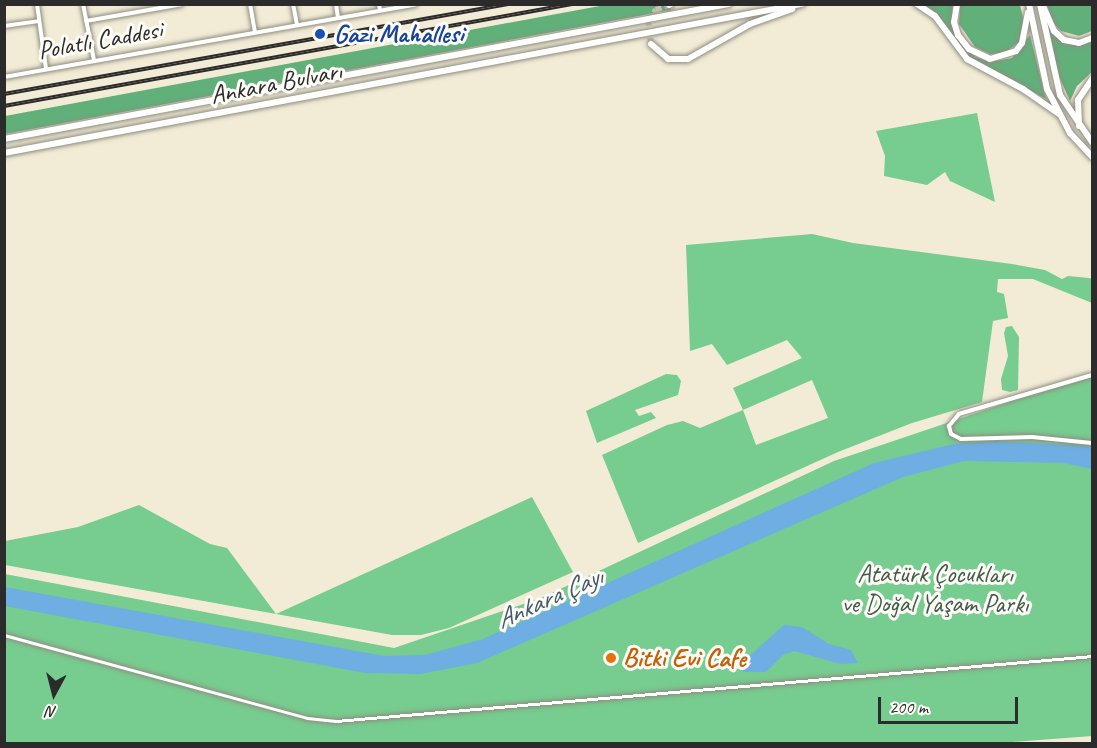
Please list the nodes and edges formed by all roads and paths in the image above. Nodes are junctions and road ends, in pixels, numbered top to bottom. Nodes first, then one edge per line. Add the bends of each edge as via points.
1 (37, 4) edge
2 (83, 4) edge
3 (182, 4) edge
4 (250, 4) edge
5 (293, 4) edge
6 (336, 4) edge
7 (379, 4) edge
8 (416, 4) edge
9 (729, 4) edge
10 (804, 4) edge
11 (917, 4) edge
12 (957, 4) edge
13 (1041, 4) edge
14 (1029, 5) edge
15 (380, 10) junction
16 (338, 18) junction
17 (39, 21) junction
18 (86, 21) junction
19 (297, 25) junction
20 (4, 26) edge
21 (255, 32) junction
22 (1092, 38) edge
23 (651, 44) dead end
24 (94, 60) junction
25 (46, 69) junction
26 (4, 76) edge
27 (1092, 79) edge
28 (1059, 114) junction
29 (1079, 126) junction
30 (4, 140) edge
31 (1092, 142) edge
32 (4, 153) edge
33 (1092, 157) edge
34 (1092, 375) edge
35 (1092, 443) edge
36 (4, 635) edge
37 (1092, 656) edge

1 - 17 street
2 - 18 street
3 - 18 street
4 - 21 street
5 - 19 street
6 - 16 street
7 - 15 street
8 - 15 street, Polatlı Caddesi
9 - 30 main road, Ankara Bulvarı
10 - 23 main road via 750,24 688,59 668,59
10 - 32 main road, Ankara Bulvarı
11 - 28 main road via 935,16 967,58
12 - 14 main road via 954,22 963,42 976,54 997,59 1016,51 1022,43
13 - 22 main road via 1054,31 1064,40 1079,43
13 - 29 main road via 1060,95
14 - 28 main road via 1047,89
15 - 16 street, Polatlı Caddesi
16 - 19 street, Polatlı Caddesi
17 - 20 street
17 - 25 street
18 - 24 street
19 - 21 street, Polatlı Caddesi
21 - 24 street, Polatlı Caddesi
24 - 25 street, Polatlı Caddesi
25 - 26 street, Polatlı Caddesi
27 - 29 main road via 1078,100
28 - 33 main road
29 - 31 main road
34 - 35 street via 958,414 949,426 951,434 961,439 1032,437
36 - 37 street via 307,717 336,721

